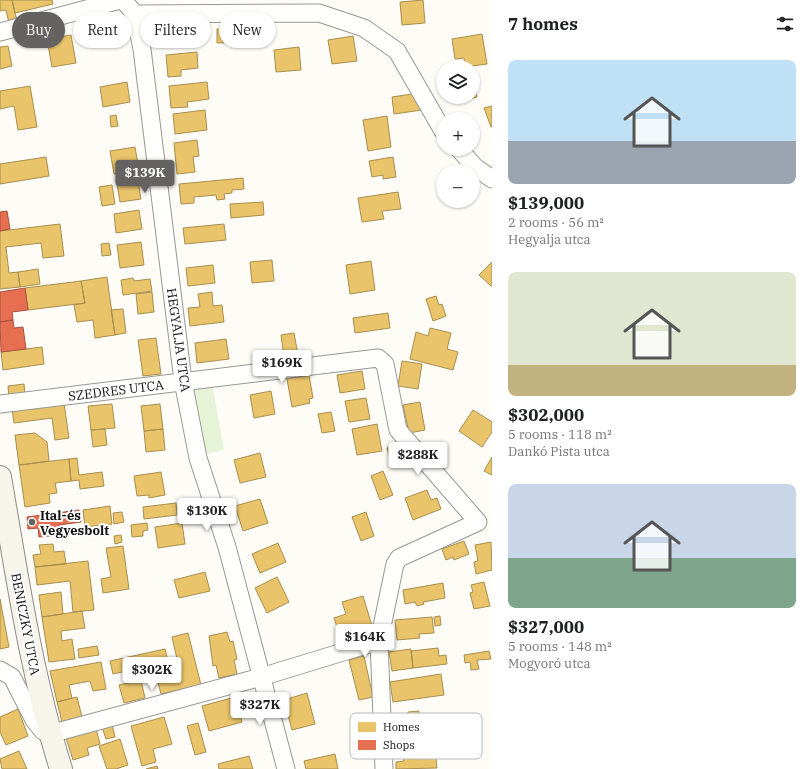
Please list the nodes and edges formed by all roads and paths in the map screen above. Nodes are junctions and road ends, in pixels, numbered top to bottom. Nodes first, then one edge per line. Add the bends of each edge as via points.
1 (121, 0) edge
2 (135, 14) junction
3 (0, 32) edge
4 (436, 119) edge
5 (465, 156) edge
6 (492, 179) edge
7 (183, 381) junction
8 (0, 404) edge
9 (0, 477) edge
10 (379, 641) junction
11 (0, 670) edge
12 (262, 676) junction
13 (382, 713) edge
14 (50, 734) junction
15 (384, 759) edge
16 (61, 769) edge
17 (286, 769) edge
18 (384, 769) edge

1 - 2 street, HEGYALJA UTCA
1 - 3 street
2 - 4 street via 318,13 364,28 397,51
2 - 7 street, HEGYALJA UTCA via 142,49
5 - 6 street
7 - 8 street, SZEDRES UTCA
7 - 10 street, SZEDRES UTCA via 378,358 385,364 399,432 478,522 399,558 395,564
7 - 12 street, HEGYALJA UTCA via 198,458 227,547
9 - 14 main road, BENICZKY UTCA via 29,644
10 - 12 street
10 - 13 street
11 - 14 street via 12,676 34,720 43,731
12 - 14 street
12 - 17 street, HEGYALJA UTCA
14 - 16 main road, BENICZKY UTCA
15 - 18 street

